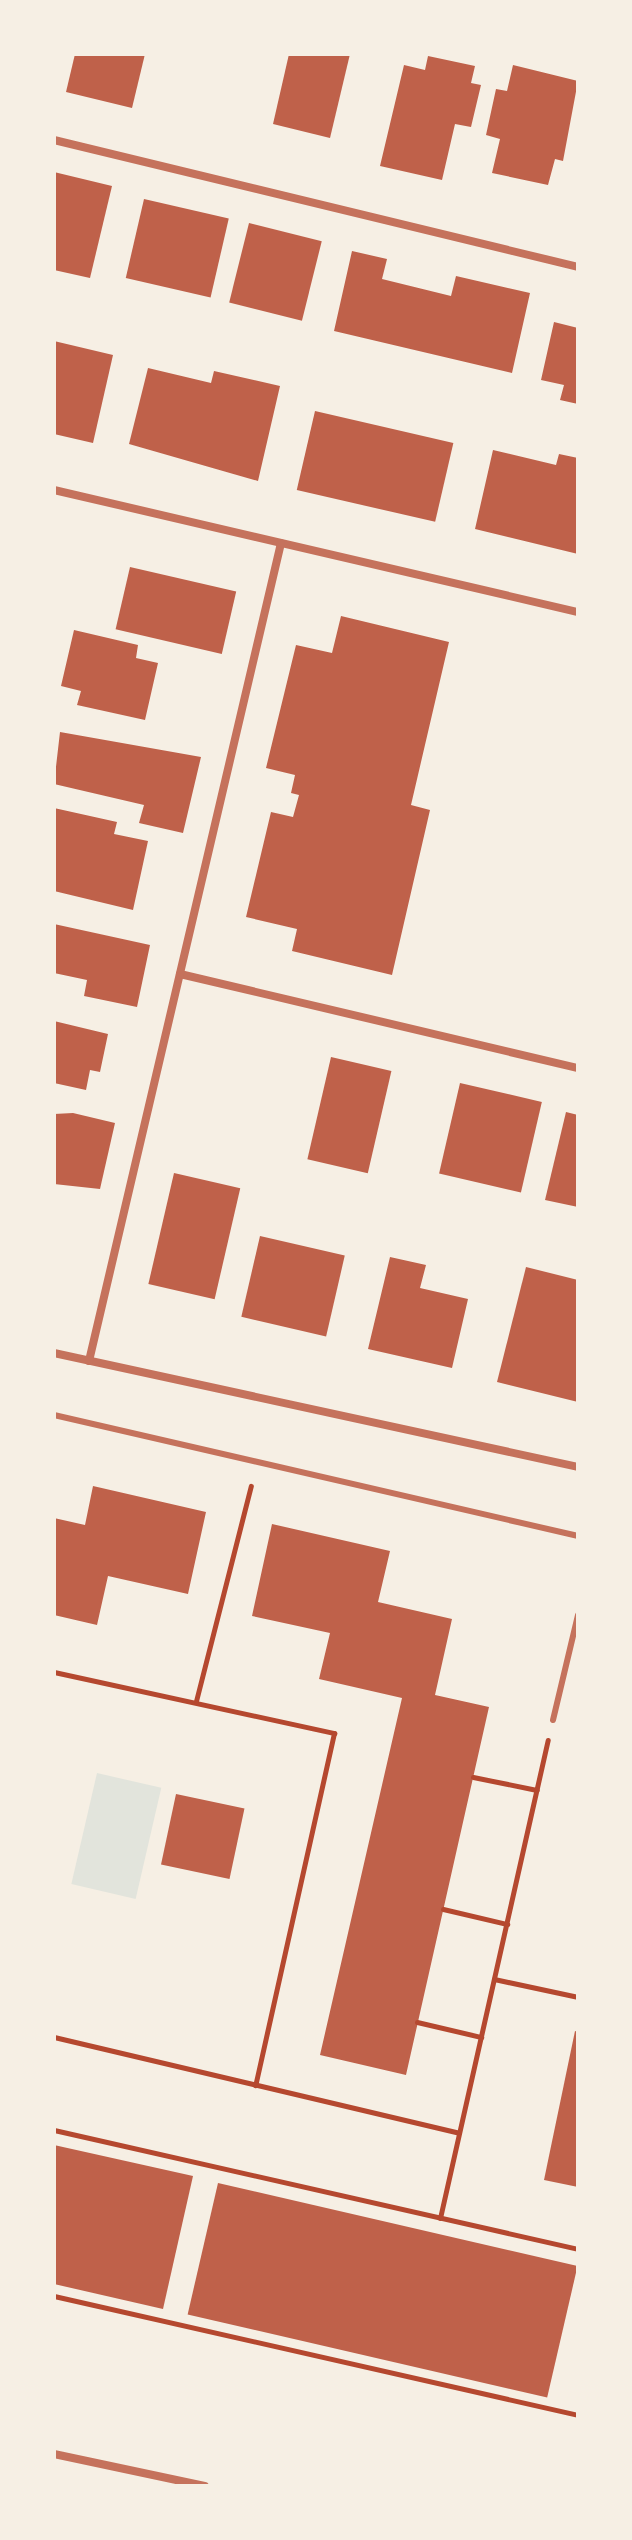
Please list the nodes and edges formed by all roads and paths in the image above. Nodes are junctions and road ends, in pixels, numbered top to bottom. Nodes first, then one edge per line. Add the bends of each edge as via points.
1 (54, 140) edge
2 (578, 267) edge
3 (54, 490) edge
4 (281, 543) junction
5 (578, 612) edge
6 (180, 974) junction
7 (578, 1068) edge
8 (54, 1353) edge
9 (89, 1361) junction
10 (54, 1415) edge
11 (257, 1462) junction
12 (578, 1467) edge
13 (578, 1536) edge
14 (578, 1615) edge
15 (54, 1672) edge
16 (196, 1701) junction
17 (553, 1720) joint
18 (473, 1777) dead end
19 (537, 1790) junction
20 (443, 1909) dead end
21 (507, 1924) junction
22 (494, 1979) junction
23 (578, 1997) edge
24 (417, 2022) dead end
25 (54, 2037) edge
26 (481, 2037) junction
27 (255, 2085) junction
28 (54, 2130) edge
29 (459, 2133) junction
30 (440, 2218) junction
31 (578, 2249) edge
32 (54, 2296) edge
33 (578, 2415) edge
34 (54, 2454) edge
35 (205, 2486) edge

1 - 2 street
3 - 4 street
4 - 5 street
4 - 6 street
6 - 7 street
6 - 9 street
8 - 9 street
9 - 12 street
10 - 11 lane
11 - 13 lane
11 - 16 path
14 - 17 lane
15 - 16 path
16 - 27 path via 334,1733
17 - 19 path
18 - 19 path
19 - 21 path
20 - 21 path
21 - 22 path
22 - 23 path
22 - 26 path
24 - 26 path
25 - 27 path
26 - 29 path
27 - 29 path
28 - 30 path
29 - 30 path
30 - 31 path
32 - 33 path
34 - 35 street

